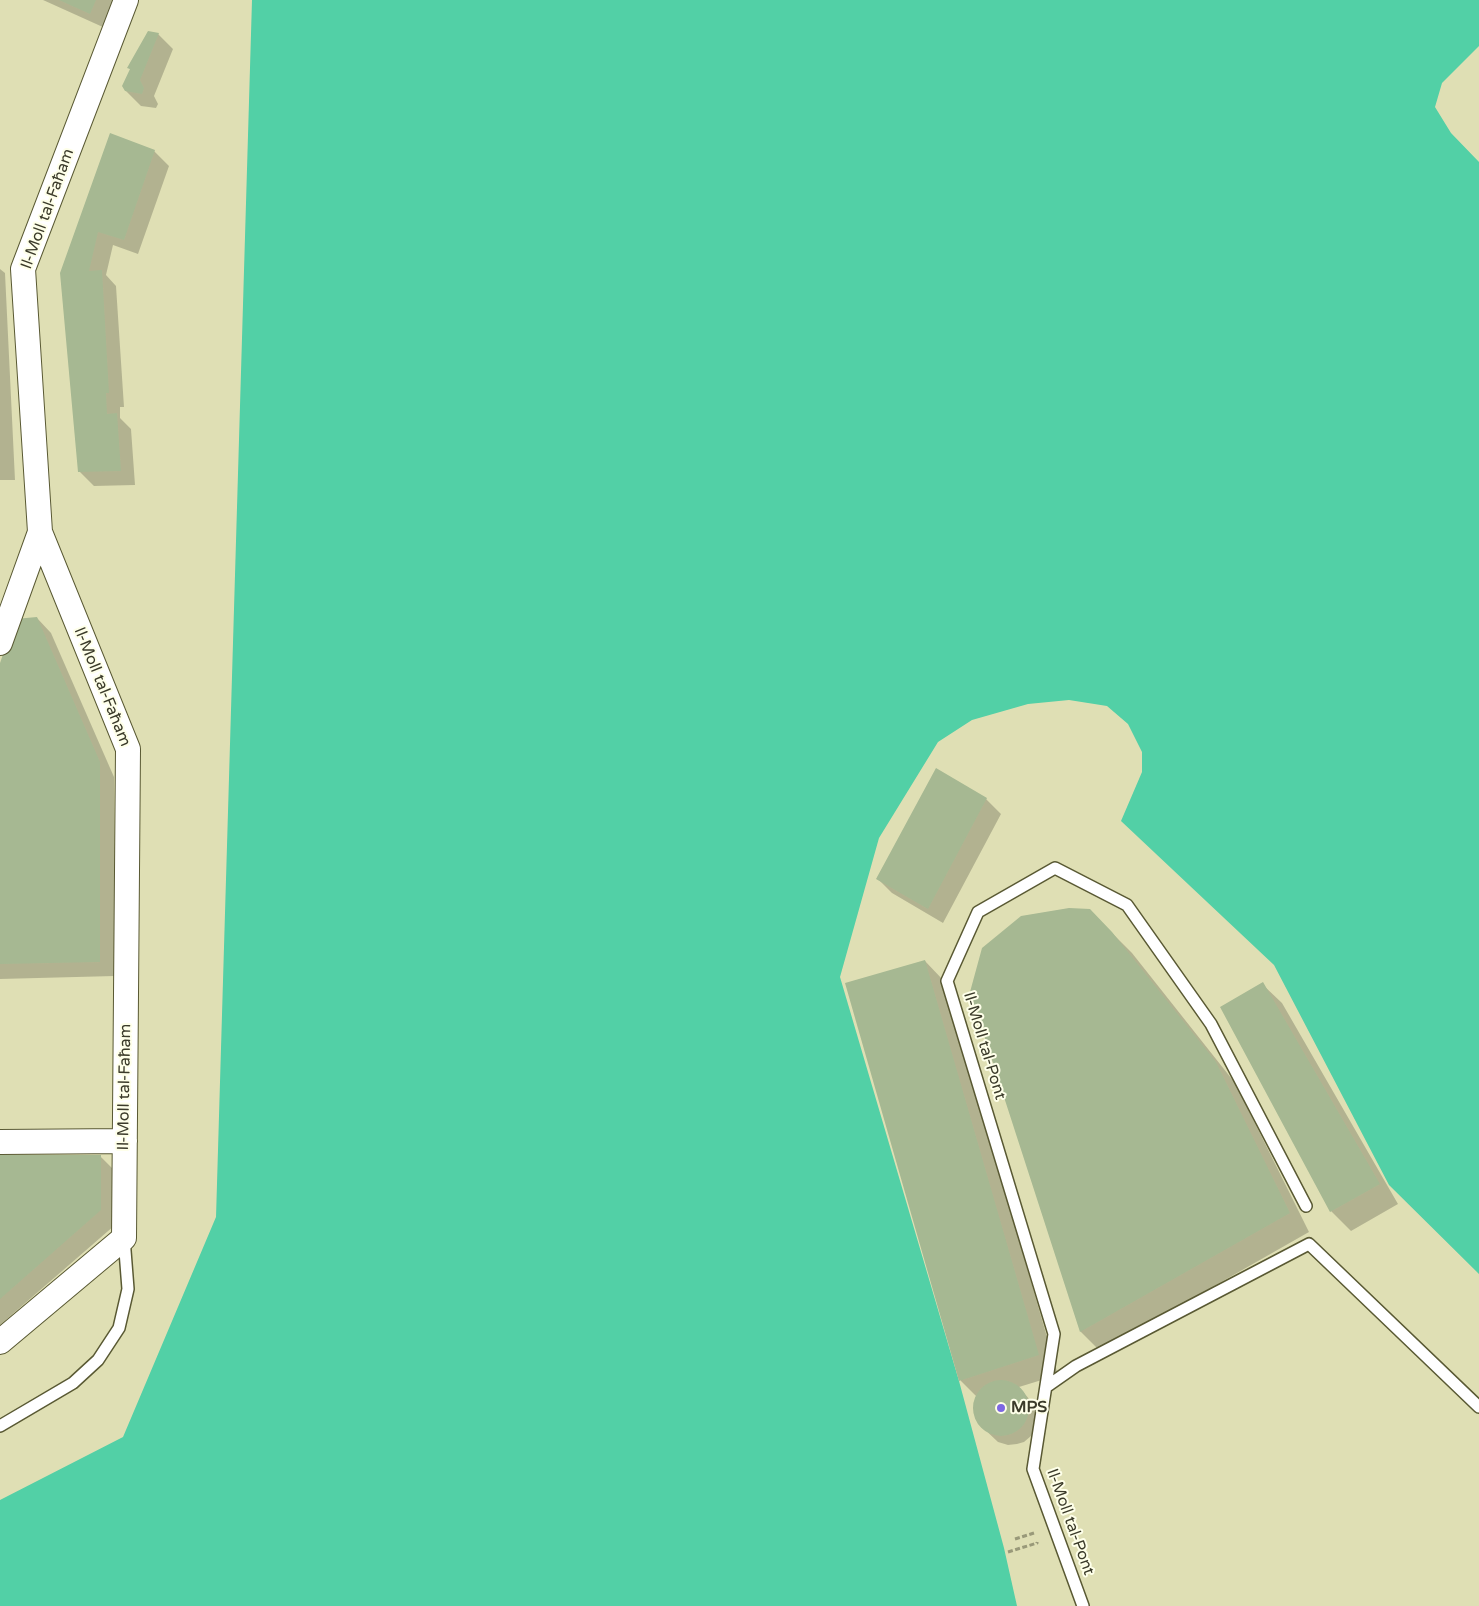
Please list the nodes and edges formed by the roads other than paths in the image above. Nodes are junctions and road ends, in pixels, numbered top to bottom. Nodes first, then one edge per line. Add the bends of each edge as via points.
1 (126, 0) edge
2 (40, 532) junction
3 (0, 644) edge
4 (125, 1141) junction
5 (0, 1142) edge
6 (1306, 1206) dead end
7 (124, 1238) junction
8 (0, 1342) edge
9 (1046, 1387) junction
10 (1479, 1407) edge
11 (0, 1426) edge
12 (1083, 1606) edge

1 - 2 street, Il-Moll tal-Faħam via 24,269
2 - 3 street
2 - 4 street, Il-Moll tal-Faħam via 128,750
4 - 5 street
4 - 7 street, Il-Moll tal-Faħam
6 - 9 lane, Il-Moll tal-Pont via 1211,1024 1127,905 1055,868 978,912 947,981 1054,1334
7 - 8 street
7 - 11 lane via 128,1289 119,1328 109,1344 98,1360 73,1383
9 - 10 lane via 1076,1366 1309,1244
9 - 12 lane, Il-Moll tal-Pont via 1033,1469

